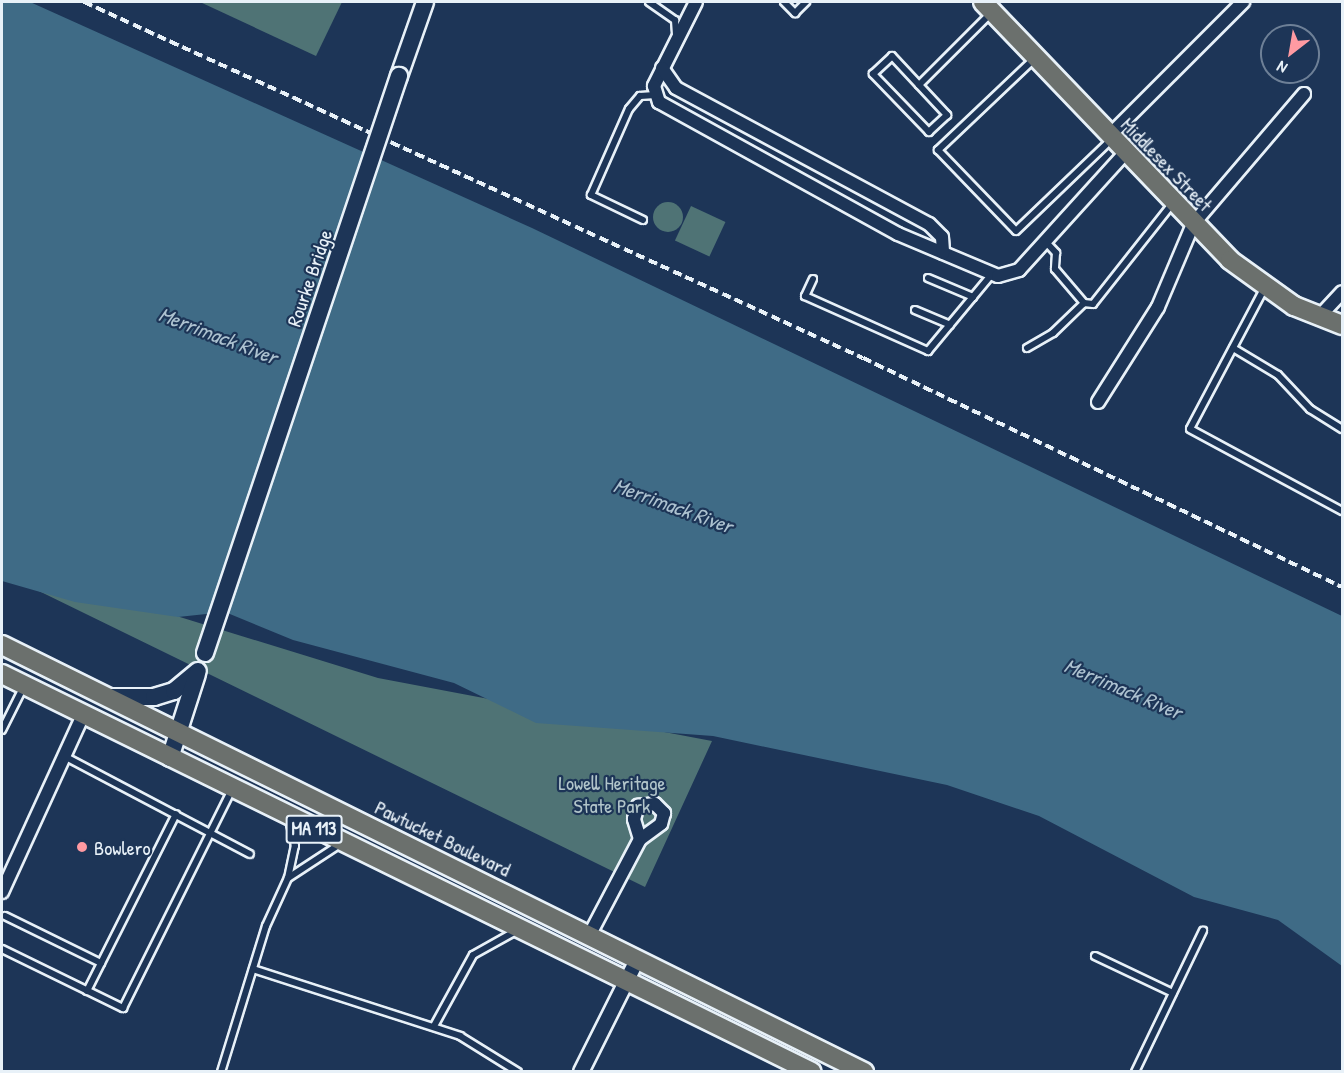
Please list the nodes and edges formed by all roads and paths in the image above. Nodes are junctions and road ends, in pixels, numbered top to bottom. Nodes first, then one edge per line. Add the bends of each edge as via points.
1 (425, 2) edge
2 (649, 2) edge
3 (696, 2) edge
4 (784, 2) edge
5 (806, 2) edge
6 (1243, 2) edge
7 (988, 6) edge
8 (676, 36) junction
9 (1036, 57) junction
10 (662, 68) junction
11 (919, 85) junction
12 (1304, 94) dead end
13 (655, 95) junction
14 (1111, 137) junction
15 (1125, 153) junction
16 (1173, 204) junction
17 (643, 220) dead end
18 (1193, 224) junction
19 (1044, 240) junction
20 (942, 253) junction
21 (992, 274) junction
22 (928, 278) dead end
23 (813, 279) dead end
24 (1264, 288) junction
25 (1342, 292) edge
26 (974, 297) junction
27 (1084, 303) junction
28 (915, 310) dead end
29 (1319, 317) junction
30 (950, 325) junction
31 (1342, 325) edge
32 (1027, 348) dead end
33 (1233, 348) junction
34 (1098, 402) dead end
35 (1342, 429) edge
36 (1342, 511) edge
37 (2, 645) edge
38 (198, 671) junction
39 (2, 674) edge
40 (80, 685) junction
41 (24, 686) junction
42 (83, 715) junction
43 (2, 730) edge
44 (177, 734) junction
45 (64, 756) junction
46 (170, 758) junction
47 (232, 788) junction
48 (176, 814) junction
49 (289, 816) junction
50 (210, 832) junction
51 (640, 839) dead end
52 (343, 843) junction
53 (250, 854) dead end
54 (288, 878) junction
55 (2, 892) edge
56 (5, 916) dead end
57 (520, 930) junction
58 (1203, 931) dead end
59 (590, 934) junction
60 (2, 950) edge
61 (1095, 956) dead end
62 (638, 958) junction
63 (101, 963) junction
64 (253, 969) junction
65 (627, 981) junction
66 (87, 991) junction
67 (1173, 993) junction
68 (434, 1026) junction
69 (787, 1066) edge
70 (221, 1071) edge
71 (518, 1071) edge
72 (581, 1071) edge
73 (812, 1071) edge
74 (864, 1071) edge
75 (1135, 1071) edge

1 - 38 main road, Rourke Bridge, bridge
2 - 8 lane via 675,20
3 - 8 street
4 - 5 lane via 795,13
6 - 14 street
7 - 9 main road, Middlesex Street
7 - 11 lane
8 - 10 street
9 - 14 main road, Middlesex Street
9 - 14 lane via 938,150 1016,231
10 - 13 street
10 - 20 street via 676,88 929,224 942,237
11 - 11 lane via 891,56 873,74 929,132 947,115
12 - 18 street
13 - 17 lane via 640,96 630,109 591,195
13 - 20 street via 665,106
14 - 15 main road, Middlesex Street
15 - 16 main road, Middlesex Street
15 - 19 street
16 - 18 main road, Middlesex Street
16 - 27 lane via 1123,272 1093,304
18 - 24 main road, Middlesex Street
18 - 34 street via 1158,307
19 - 21 street via 1019,270
19 - 27 lane via 1056,253 1054,269
20 - 21 street
21 - 26 lane
22 - 26 lane
23 - 30 lane via 805,296 928,351
24 - 29 main road, Middlesex Street
24 - 33 lane
25 - 29 street
26 - 30 lane
27 - 32 lane via 1053,333
28 - 30 lane
29 - 31 main road, Middlesex Street
33 - 35 lane via 1278,375 1310,410
33 - 36 lane via 1190,429
37 - 40 main road, Pawtucket Boulevard / MA 113
38 - 40 main road, Rourke Bridge via 174,691 133,700
38 - 44 main road, Rourke Bridge
39 - 41 main road, MA 113
40 - 44 main road, Pawtucket Boulevard / MA 113
41 - 42 main road, MA 113
41 - 43 lane
42 - 45 street
42 - 46 main road, MA 113
44 - 46 main road, Rourke Bridge
44 - 59 main road, Pawtucket Boulevard / MA 113
45 - 48 lane
45 - 55 street
46 - 47 main road, MA 113
47 - 49 main road, MA 113
47 - 50 lane
48 - 50 lane
48 - 63 lane
49 - 52 main road, MA 113
49 - 54 lane via 295,846
50 - 53 lane
50 - 66 lane via 123,1008
51 - 59 street
52 - 54 lane
52 - 57 main road, MA 113
54 - 64 lane
56 - 63 lane
57 - 65 main road, MA 113
57 - 68 lane via 473,955 459,970
58 - 67 lane
59 - 62 main road, Pawtucket Boulevard / MA 113
60 - 66 lane
61 - 67 lane
62 - 65 street
62 - 74 main road, Pawtucket Boulevard / MA 113
63 - 66 lane
64 - 68 lane
64 - 70 lane
65 - 69 main road, MA 113
65 - 72 street
67 - 75 lane
68 - 71 lane via 484,1047
69 - 73 main road, MA 113

